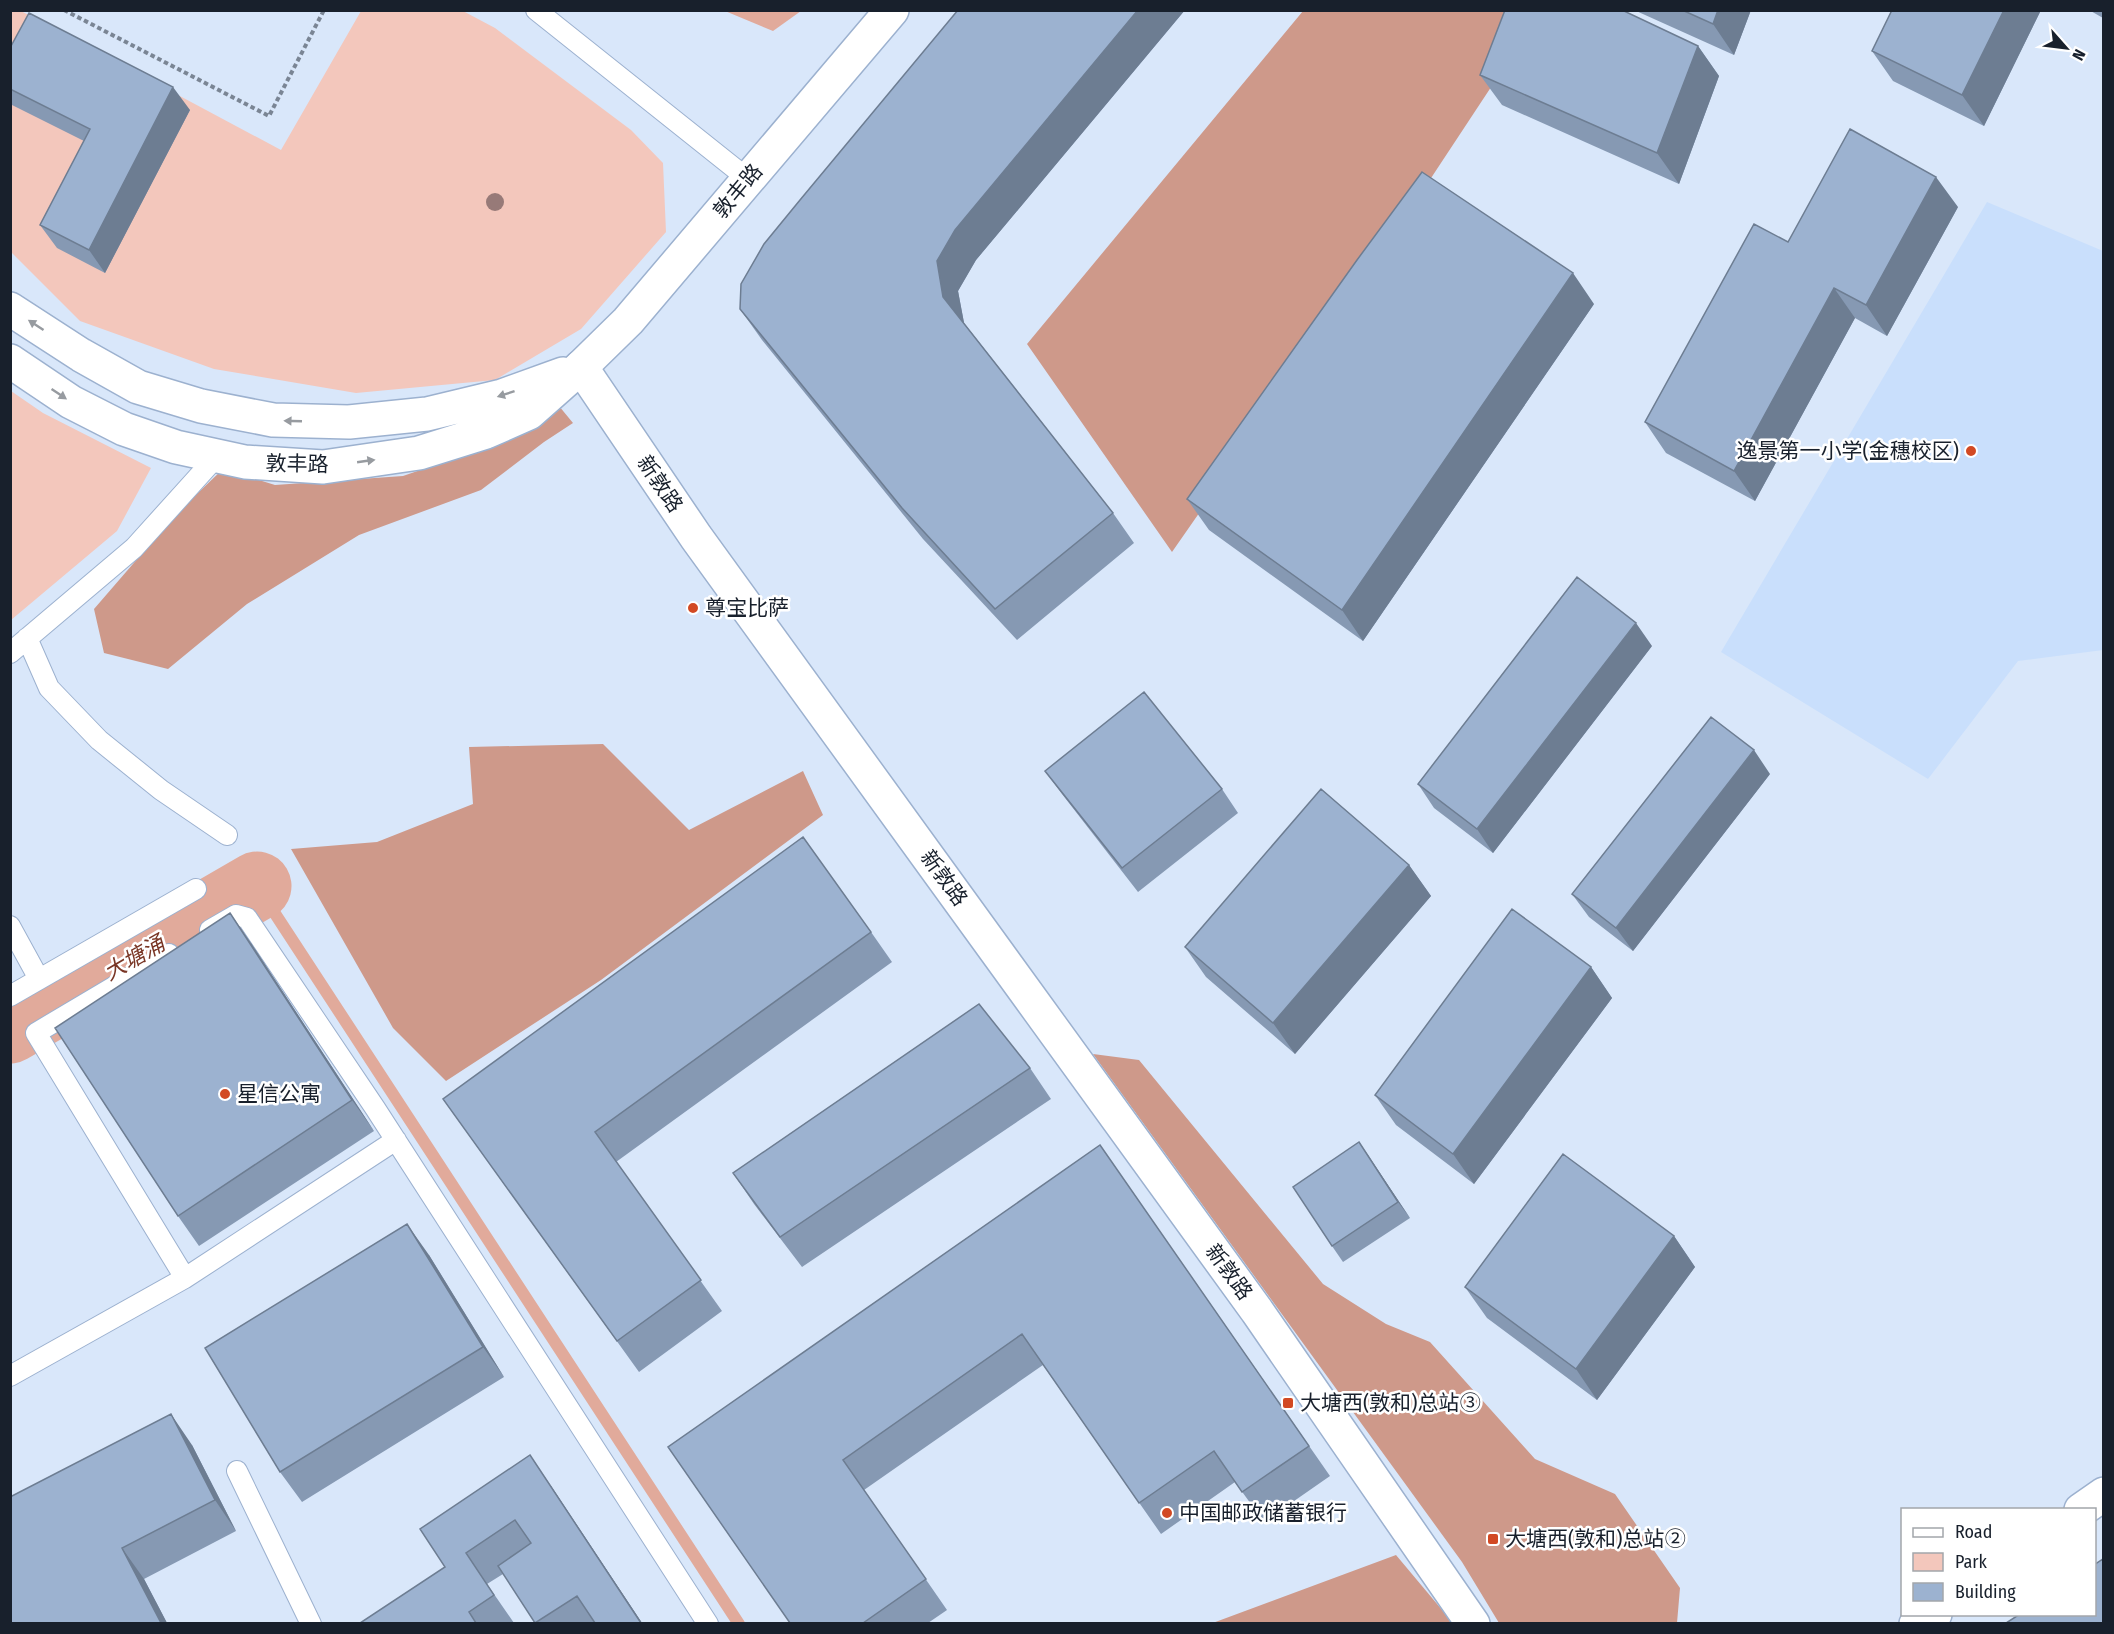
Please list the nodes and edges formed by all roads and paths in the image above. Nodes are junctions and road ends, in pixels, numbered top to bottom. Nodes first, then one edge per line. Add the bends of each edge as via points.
1 (64, 10) edge
2 (324, 10) edge
3 (536, 10) edge
4 (892, 10) edge
5 (748, 179) junction
6 (10, 309) edge
7 (10, 361) edge
8 (581, 367) junction
9 (217, 456) junction
10 (27, 638) junction
11 (10, 652) edge
12 (227, 835) dead end
13 (196, 889) dead end
14 (10, 926) edge
15 (39, 980) junction
16 (10, 996) edge
17 (396, 1140) junction
18 (184, 1278) junction
19 (10, 1376) edge
20 (237, 1471) dead end
21 (2103, 1494) edge
22 (2082, 1508) edge
23 (1931, 1616) edge
24 (310, 1623) edge
25 (708, 1623) edge
26 (1473, 1623) edge
27 (1916, 1623) edge

1 - 2 path via 269,116
3 - 5 lane
4 - 5 street, 敦丰路
5 - 8 street, 敦丰路 via 628,321
8 -> 6 street, 敦丰路 via 502,396 427,414 349,422 273,420 201,406 138,387
7 -> 9 street, 敦丰路 via 71,402 124,429
9 -> 8 street, 敦丰路 via 245,462 323,467 419,453 486,432 529,413
8 - 26 street, 新敦路 via 696,537 1257,1311
9 - 10 lane via 134,548
10 - 11 lane
10 - 12 lane via 49,688 99,740 161,790
13 - 15 lane
14 - 15 lane
15 - 16 lane
17 - 18 lane
17 - 18 lane via 248,918 236,915 36,1033
17 - 25 lane
18 - 19 lane
20 - 24 lane
21 - 22 street
23 - 27 street

